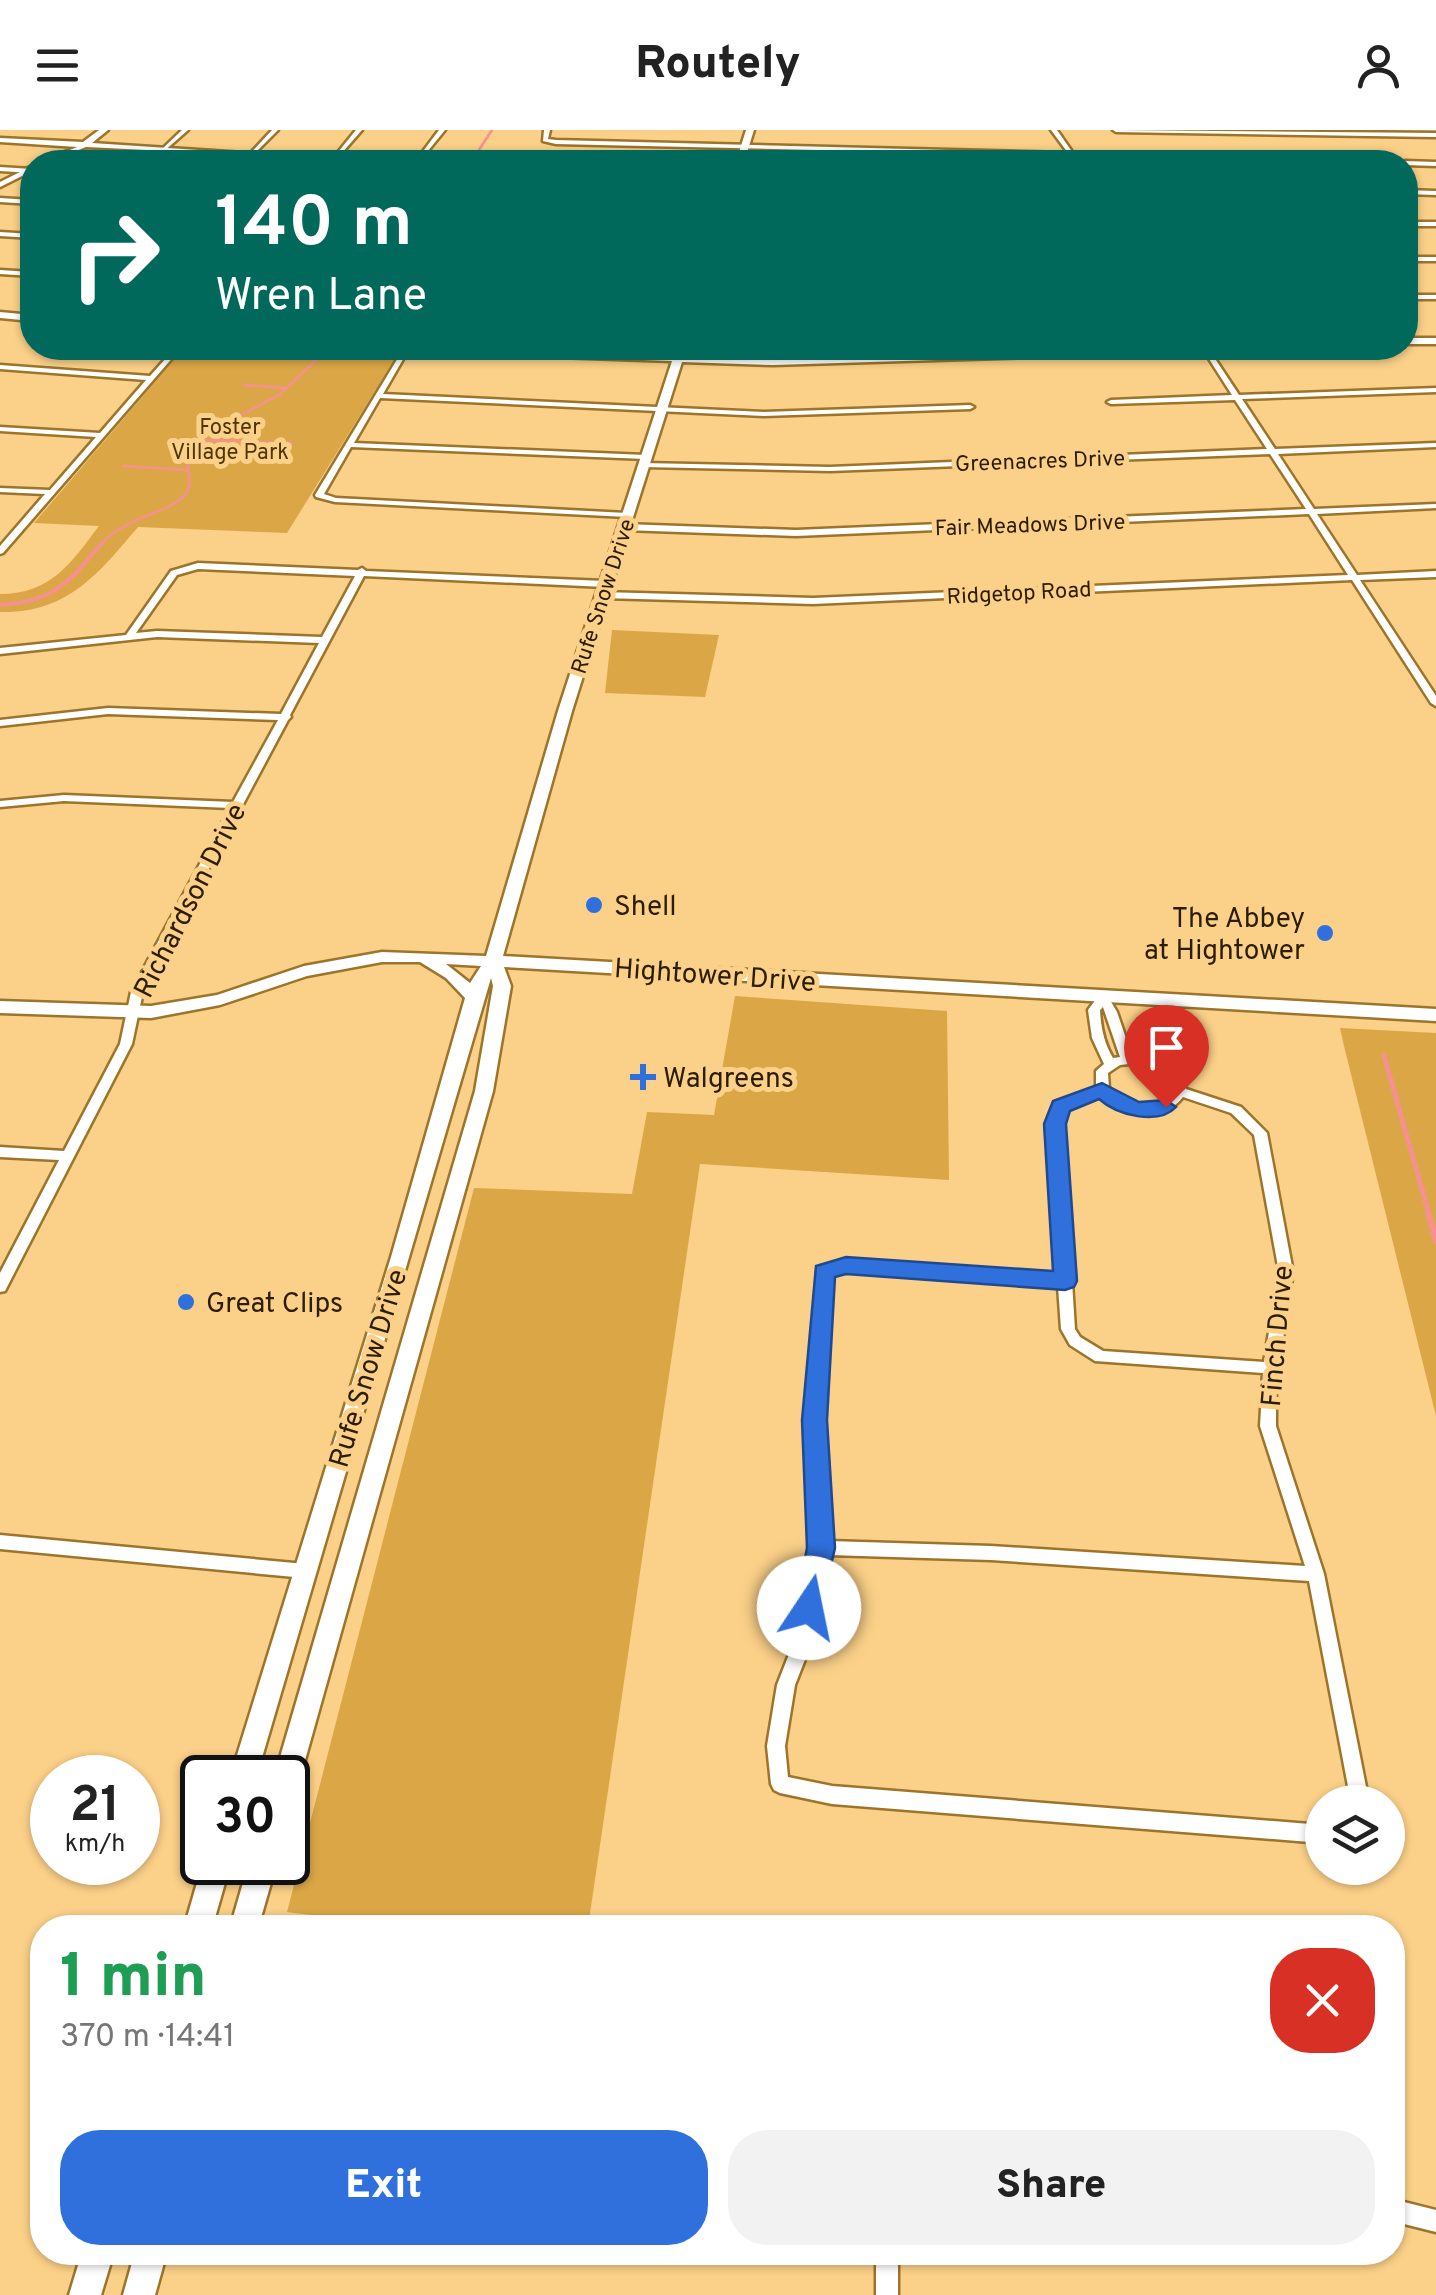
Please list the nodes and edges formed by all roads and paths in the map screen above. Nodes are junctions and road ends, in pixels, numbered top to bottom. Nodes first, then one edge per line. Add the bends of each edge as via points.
1 (104, 130) edge
2 (185, 130) edge
3 (274, 130) edge
4 (359, 130) edge
5 (442, 130) edge
6 (547, 130) edge
7 (750, 130) edge
8 (1116, 130) edge
9 (1340, 132) edge
10 (1436, 135) edge
11 (0, 140) edge
12 (85, 145) junction
13 (745, 146) junction
14 (73, 150) edge
15 (149, 150) edge
16 (163, 150) edge
17 (254, 150) edge
18 (342, 150) edge
19 (426, 150) edge
20 (744, 150) edge
21 (890, 150) edge
22 (167, 360) edge
23 (399, 360) edge
24 (677, 360) edge
25 (776, 360) edge
26 (865, 360) edge
27 (1214, 360) edge
28 (0, 367) edge
29 (150, 378) junction
30 (1436, 390) edge
31 (378, 396) junction
32 (1237, 397) junction
33 (1112, 402) dead end
34 (970, 406) dead end
35 (661, 409) junction
36 (0, 430) edge
37 (101, 435) junction
38 (347, 445) junction
39 (1436, 445) edge
40 (1272, 451) junction
41 (645, 461) junction
42 (0, 490) edge
43 (51, 492) junction
44 (1436, 506) edge
45 (1310, 512) junction
46 (626, 520) junction
47 (2, 550) edge
48 (362, 571) junction
49 (1436, 574) edge
50 (1354, 578) junction
51 (604, 589) junction
52 (129, 636) junction
53 (327, 640) junction
54 (0, 651) edge
55 (1436, 703) edge
56 (286, 717) junction
57 (0, 724) edge
58 (0, 804) edge
59 (238, 805) junction
60 (421, 957) junction
61 (492, 960) junction
62 (474, 998) junction
63 (1103, 998) junction
64 (0, 1007) edge
65 (133, 1013) junction
66 (1436, 1015) edge
67 (1128, 1059) junction
68 (1110, 1064) junction
69 (1102, 1090) junction
70 (1180, 1092) junction
71 (0, 1152) edge
72 (67, 1156) junction
73 (1065, 1281) junction
74 (0, 1287) edge
75 (1272, 1368) junction
76 (0, 1542) edge
77 (821, 1548) junction
78 (305, 1571) junction
79 (1316, 1574) junction
80 (250, 1755) edge
81 (294, 1755) edge
82 (1357, 1785) edge
83 (1305, 1833) edge
84 (210, 1885) edge
85 (256, 1885) edge
86 (202, 1915) edge
87 (248, 1915) edge
88 (1405, 2213) edge
89 (1436, 2221) edge
90 (94, 2265) edge
91 (147, 2265) edge
92 (888, 2265) edge
93 (85, 2295) edge
94 (139, 2295) edge
95 (887, 2295) edge

1 - 12 main road
2 - 16 street
3 - 17 street
4 - 18 street
5 - 19 street
6 - 13 street via 550,142
7 - 13 main road
8 - 9 street
9 - 10 street
11 - 12 main road
12 - 14 main road
12 - 15 main road
13 - 20 main road
13 - 21 street
22 - 29 street
23 - 31 street
24 - 35 main road, Rufe Snow Drive
25 - 26 main road
27 - 32 street
28 - 29 street
29 - 37 street
30 - 32 street
31 - 35 street
31 - 38 street
32 - 33 street
32 - 40 street
34 - 35 street via 764,414
35 - 41 main road, Rufe Snow Drive
36 - 37 street
37 - 43 street
38 - 41 street, Greenacres Drive
38 - 46 street, Fair Meadows Drive via 319,491 323,498
39 - 40 street, Greenacres Drive
40 - 41 street, Greenacres Drive via 812,469
40 - 45 street
41 - 46 main road, Rufe Snow Drive
42 - 43 street
43 - 47 street
44 - 45 street, Fair Meadows Drive
45 - 46 street, Fair Meadows Drive via 796,533
45 - 50 street
46 - 51 main road, Rufe Snow Drive
48 - 51 street, Ridgetop Road
48 - 52 street, Ridgetop Road via 180,570
48 - 53 street, Richardson Drive
49 - 50 street, Ridgetop Road
50 - 51 street, Ridgetop Road via 814,601
50 - 55 street
51 - 61 main road, Rufe Snow Drive
52 - 53 street
52 - 54 street
53 - 56 street, Richardson Drive
56 - 57 street via 128,710
56 - 59 street, Richardson Drive
58 - 59 street via 64,798
59 - 65 street, Richardson Drive via 137,992
60 - 61 main road, Hightower Drive
60 - 62 main road via 452,974
60 - 65 main road, Hightower Drive via 304,970 220,1000
61 - 62 main road, Rufe Snow Drive
61 - 63 main road, Hightower Drive
61 - 81 main road, Rufe Snow Drive via 502,986 484,1091
62 - 78 main road, Rufe Snow Drive
63 - 66 main road, Hightower Drive
63 - 67 street via 1114,1011
63 - 68 street via 1094,1019 1097,1044
64 - 65 main road, Hightower Drive
65 - 72 street, Richardson Drive via 126,1044
67 - 68 street
67 - 70 street via 1164,1067
68 - 69 street via 1102,1072
69 - 70 street via 1138,1110 1166,1107
69 - 73 street via 1061,1106 1055,1124
70 - 75 street, Finch Drive via 1236,1110 1260,1133 1286,1272
71 - 72 street
72 - 74 street, Richardson Drive
73 - 75 street via 1068,1330 1100,1357
73 - 77 street via 833,1267 824,1272 816,1366
75 - 79 street, Finch Drive via 1268,1426
76 - 78 street
77 - 79 street
77 - 83 street via 804,1639 786,1686 776,1746 780,1784 832,1795
78 - 80 main road, Rufe Snow Drive
79 - 82 street, Finch Drive
84 - 86 main road
85 - 87 main road
88 - 89 street
90 - 93 main road
91 - 94 main road
92 - 95 street

